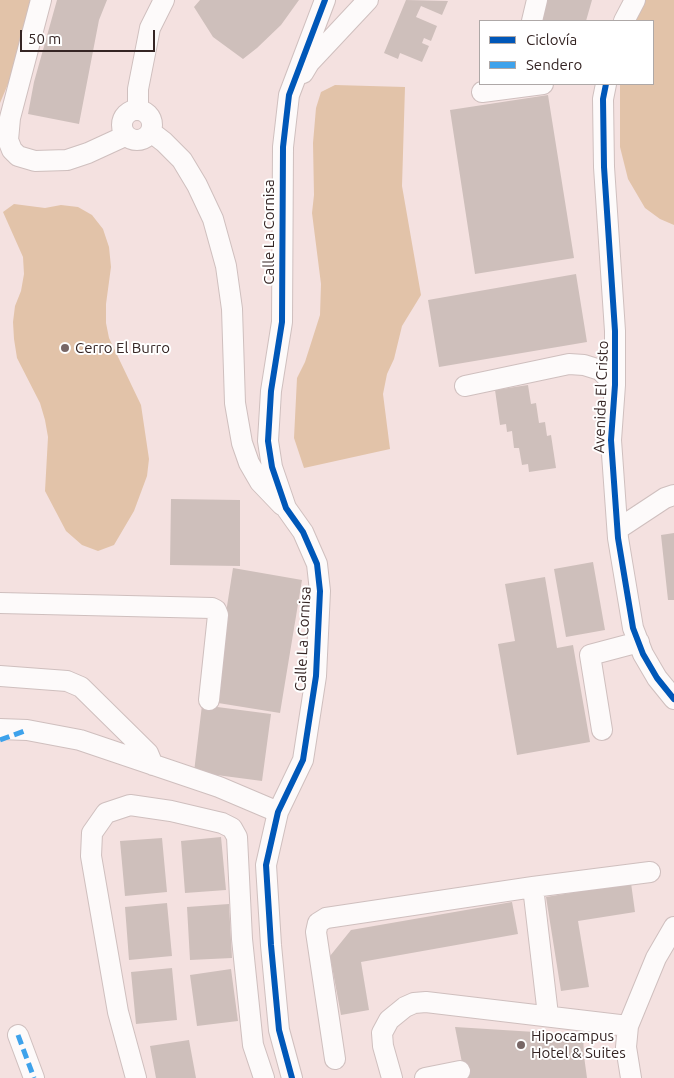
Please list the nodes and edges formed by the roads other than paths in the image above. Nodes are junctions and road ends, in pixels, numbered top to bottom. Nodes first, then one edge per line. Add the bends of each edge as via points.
1 (41, 0) edge
2 (164, 0) edge
3 (325, 0) edge
4 (368, 0) edge
5 (537, 0) edge
6 (635, 0) edge
7 (532, 20) edge
8 (625, 20) edge
9 (535, 85) edge
10 (606, 85) edge
11 (482, 92) dead end
12 (288, 94) junction
13 (138, 109) junction
14 (151, 132) junction
15 (126, 136) junction
16 (615, 385) junction
17 (465, 386) dead end
18 (674, 495) edge
19 (286, 508) junction
20 (618, 528) junction
21 (0, 604) edge
22 (639, 642) junction
23 (0, 676) edge
24 (674, 699) edge
25 (209, 700) dead end
26 (0, 729) edge
27 (27, 730) junction
28 (602, 730) dead end
29 (0, 740) edge
30 (153, 765) junction
31 (278, 812) junction
32 (650, 872) dead end
33 (534, 887) junction
34 (674, 927) edge
35 (548, 1016) junction
36 (628, 1026) junction
37 (18, 1034) dead end
38 (335, 1059) dead end
39 (460, 1071) dead end
40 (34, 1078) edge
41 (136, 1078) edge
42 (264, 1078) edge
43 (292, 1078) edge
44 (392, 1078) edge
45 (425, 1078) edge
46 (631, 1078) edge

1 - 15 street via 10,118 8,140 12,150 18,156 35,161 67,160
2 - 13 street via 150,28 138,89
3 - 12 street, Calle La Cornisa
4 - 12 street via 309,63
5 - 7 street
6 - 8 street
9 - 11 street
10 - 16 street, Avenida El Cristo via 604,167 616,331
12 - 19 street, Calle La Cornisa via 283,147 282,322 271,391 268,441 272,468
13 - 14 street via 150,117
13 - 15 street via 129,111 123,118 121,127
14 - 15 street via 139,140
14 - 19 street via 182,160 213,219 226,266 232,309 235,402 242,443 260,482
16 - 17 street via 600,370 569,364
16 - 20 street, Avenida El Cristo via 611,440
18 - 20 street
19 - 31 street, Calle La Cornisa via 303,532 317,564 320,592 316,676 303,760
20 - 22 street, Avenida El Cristo via 627,599
21 - 25 street via 212,608 218,615
22 - 24 street, Avenida El Cristo via 657,678
22 - 28 street via 590,655
23 - 30 street via 67,681 81,688 148,753
26 - 27 street
27 - 29 street
27 - 30 street via 80,740
30 - 31 street via 219,787
31 - 43 street, Calle La Cornisa via 266,865 270,944 279,1030
32 - 33 street
33 - 35 street
33 - 38 street via 326,918 318,923 316,932
34 - 36 street via 656,958
35 - 36 street
35 - 44 street via 426,1002 405,1007 389,1020 382,1033
36 - 46 street via 626,1047
37 - 40 street
39 - 45 street
41 - 42 street via 116,1003 91,856 92,833 106,813 130,805 171,810 222,822 232,828 237,837 242,939 253,1045

